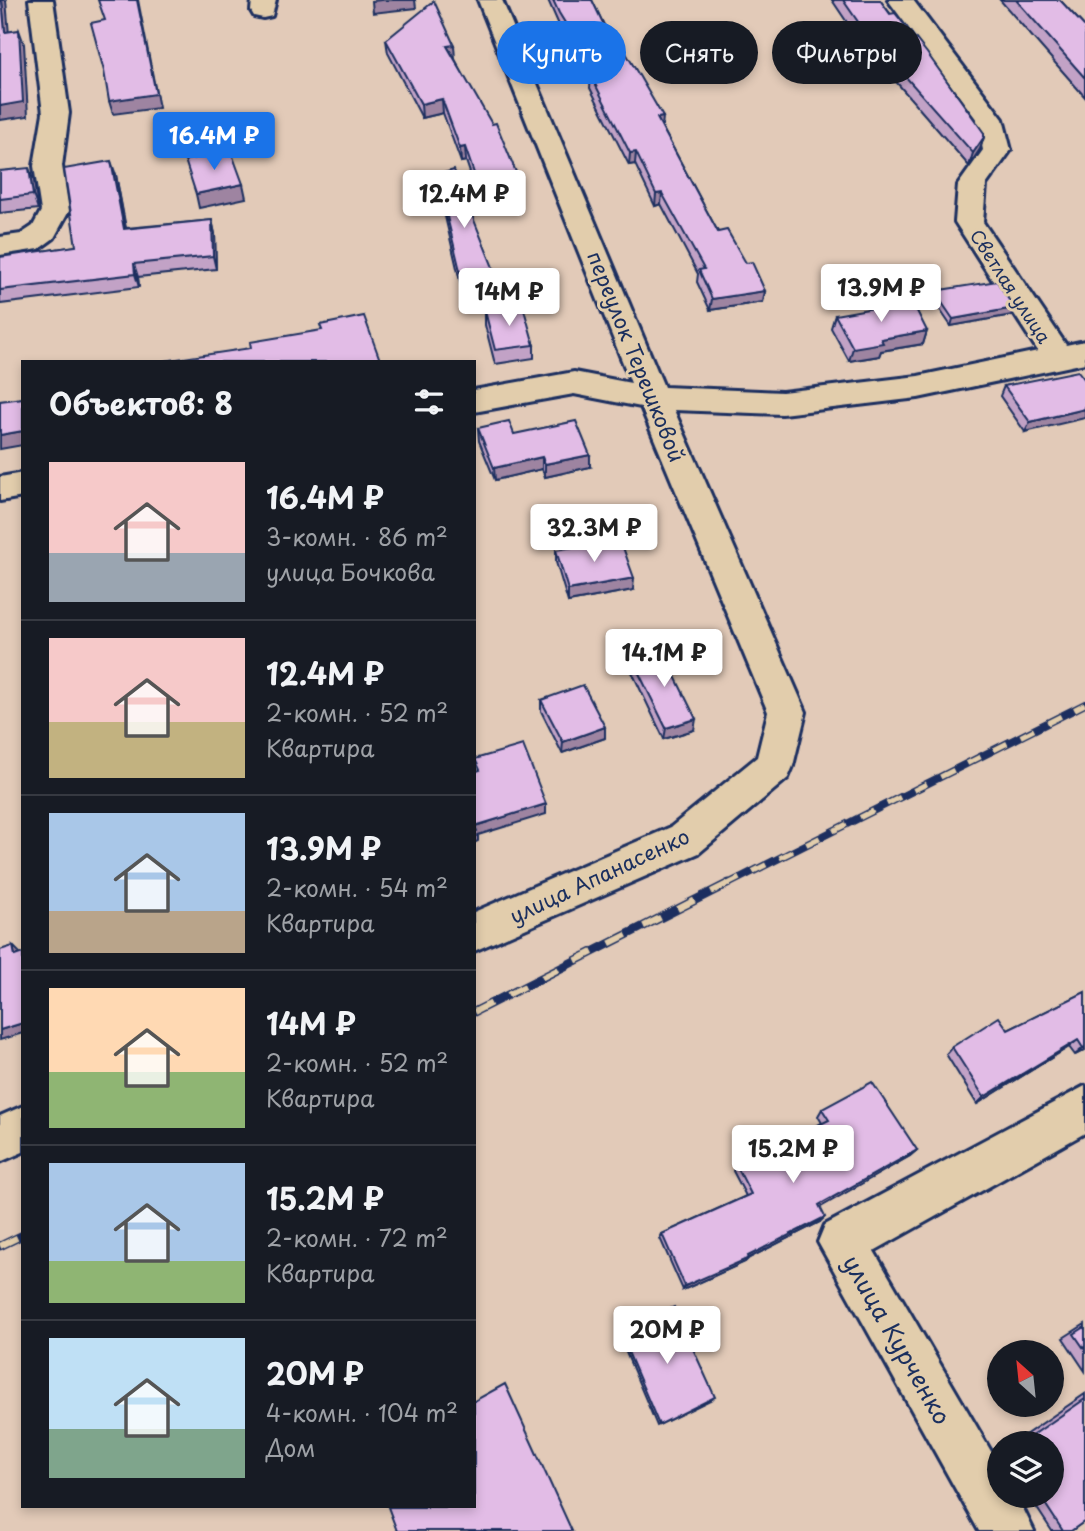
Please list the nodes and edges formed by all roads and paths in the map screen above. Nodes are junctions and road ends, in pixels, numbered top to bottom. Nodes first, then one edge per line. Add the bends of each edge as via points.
1 (41, 0) edge
2 (489, 0) edge
3 (900, 0) edge
4 (0, 246) edge
5 (1071, 354) edge
6 (653, 398) junction
7 (476, 401) edge
8 (21, 485) edge
9 (0, 489) edge
10 (787, 712) joint
11 (476, 931) edge
12 (1085, 1108) edge
13 (21, 1130) edge
14 (0, 1139) edge
15 (1008, 1531) edge

1 - 4 street via 56,113 48,166 55,211 44,232 29,242
2 - 6 street, переулок Терешковой
3 - 5 street, Светлая улица via 990,119 996,150 972,185 970,222
5 - 6 street via 918,387 782,403
6 - 7 street via 574,383
6 - 10 street, переулок Терешковой
8 - 9 street
10 - 11 street, улица Апанасенко via 774,766 685,840
12 - 15 street, улица Курченко via 842,1242
13 - 14 street

